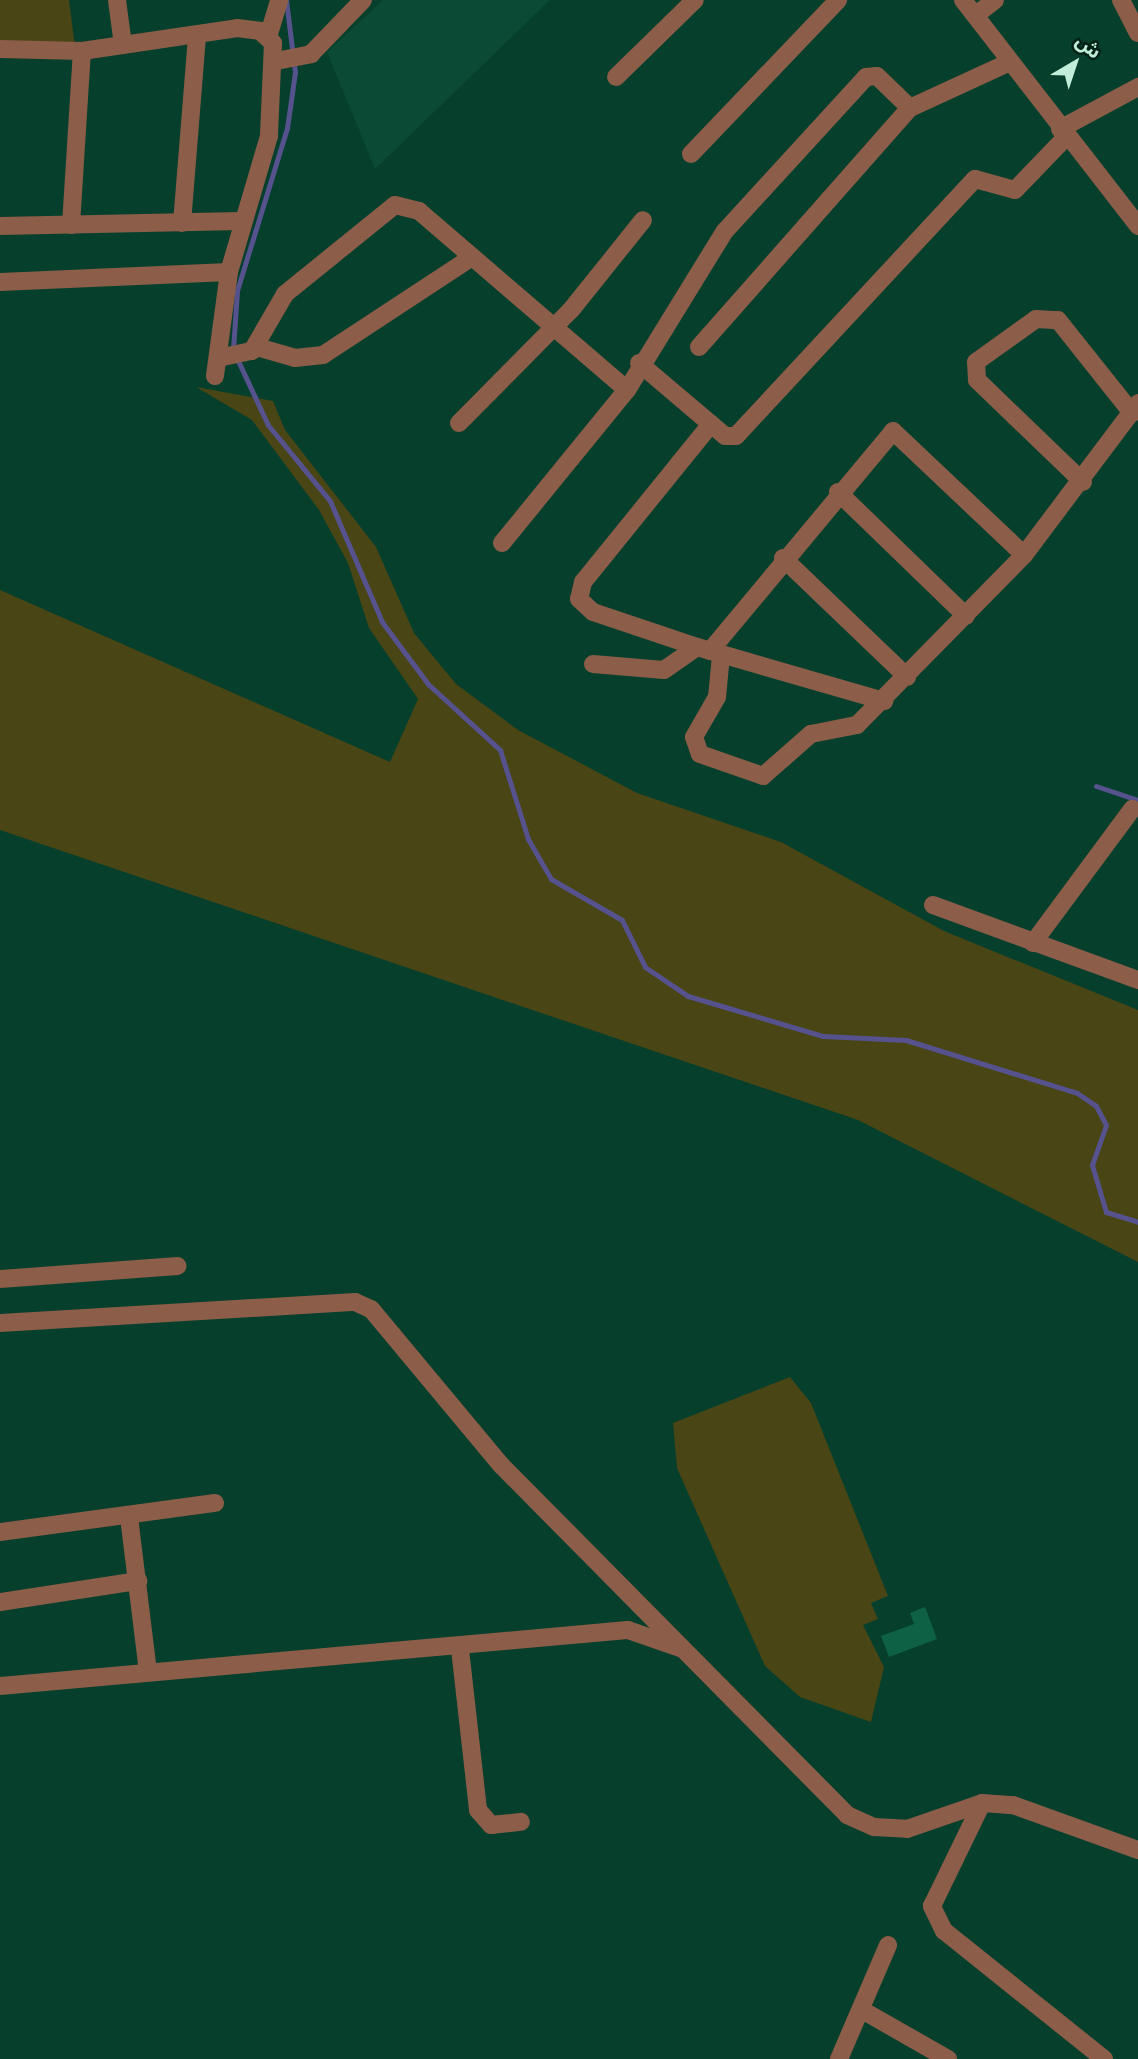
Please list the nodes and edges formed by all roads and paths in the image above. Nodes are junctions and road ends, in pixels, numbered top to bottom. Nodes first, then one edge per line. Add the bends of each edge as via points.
1 (117, 0) edge
2 (279, 0) edge
3 (363, 0) edge
4 (695, 0) edge
5 (838, 0) edge
6 (963, 0) edge
7 (995, 0) edge
8 (1121, 0) edge
9 (975, 15) junction
10 (1138, 33) edge
11 (197, 37) junction
12 (268, 37) junction
13 (123, 45) junction
14 (0, 49) edge
15 (82, 51) junction
16 (276, 61) junction
17 (1010, 62) junction
18 (616, 77) dead end
19 (1138, 87) edge
20 (910, 108) junction
21 (1063, 133) junction
22 (691, 154) dead end
23 (643, 220) dead end
24 (240, 221) junction
25 (1136, 221) edge
26 (182, 223) junction
27 (71, 225) junction
28 (0, 226) edge
29 (472, 257) junction
30 (229, 272) junction
31 (0, 282) edge
32 (555, 327) junction
33 (699, 347) dead end
34 (255, 349) junction
35 (639, 363) junction
36 (627, 390) junction
37 (1135, 408) edge
38 (459, 423) dead end
39 (711, 424) junction
40 (1083, 482) junction
41 (838, 492) junction
42 (502, 543) dead end
43 (1024, 555) junction
44 (783, 558) junction
45 (966, 616) junction
46 (712, 653) junction
47 (593, 664) dead end
48 (907, 677) junction
49 (884, 701) junction
50 (1132, 809) dead end
51 (933, 905) dead end
52 (1033, 943) junction
53 (1138, 980) edge
54 (178, 1266) dead end
55 (0, 1279) edge
56 (0, 1323) edge
57 (215, 1503) dead end
58 (129, 1517) junction
59 (0, 1532) edge
60 (138, 1581) junction
61 (0, 1602) edge
62 (460, 1649) junction
63 (683, 1649) junction
64 (148, 1672) junction
65 (0, 1686) edge
66 (982, 1803) junction
67 (521, 1822) dead end
68 (1138, 1850) edge
69 (888, 1945) dead end
70 (862, 2010) junction
71 (839, 2059) edge
72 (948, 2059) edge
73 (1104, 2059) edge

1 - 13 street
2 - 12 street
3 - 16 street via 311,54
4 - 18 street
5 - 22 street
6 - 9 street
7 - 9 street
8 - 10 street
9 - 17 street
11 - 12 street via 237,28
11 - 13 street
11 - 26 street
12 - 16 street
13 - 15 street
14 - 15 street
15 - 27 street
16 - 24 street via 269,136
17 - 20 street
17 - 21 street
19 - 21 street
20 - 33 street
20 - 35 street via 877,76 866,77 725,231
21 - 25 street
21 - 39 street via 1015,190 975,179 742,431 730,438
23 - 32 street
24 - 26 street
24 - 30 street
26 - 27 street
27 - 28 street
29 - 32 street
29 - 34 street via 323,355 304,360
29 - 34 street via 419,211 384,208 285,294
30 - 31 street
30 - 34 street via 221,364
32 - 36 street
32 - 38 street
35 - 36 street
35 - 39 street
36 - 42 street
37 - 40 street
37 - 40 street via 1058,320 1036,319 982,354 974,370 978,380
39 - 46 street via 579,591 593,612
40 - 43 street
41 - 43 street via 886,435 896,431
41 - 44 street
41 - 45 street
43 - 45 street
44 - 46 street
44 - 48 street
45 - 48 street
46 - 47 street via 664,670
46 - 49 street
46 - 49 street via 718,686 694,737 695,748 755,776 772,771 811,734 849,730
48 - 49 street
50 - 52 street
51 - 52 street
52 - 53 street
54 - 55 street
56 - 63 street via 355,1302 371,1309 502,1466
57 - 58 street
58 - 59 street
58 - 60 street
60 - 61 street
60 - 64 street
62 - 63 street via 628,1630
62 - 64 street
62 - 67 street via 478,1810 491,1825
63 - 66 street via 847,1815 874,1827 907,1829
64 - 65 street
66 - 68 street via 1026,1809
66 - 73 street via 934,1898 932,1915
69 - 70 street
70 - 71 street
70 - 72 street

